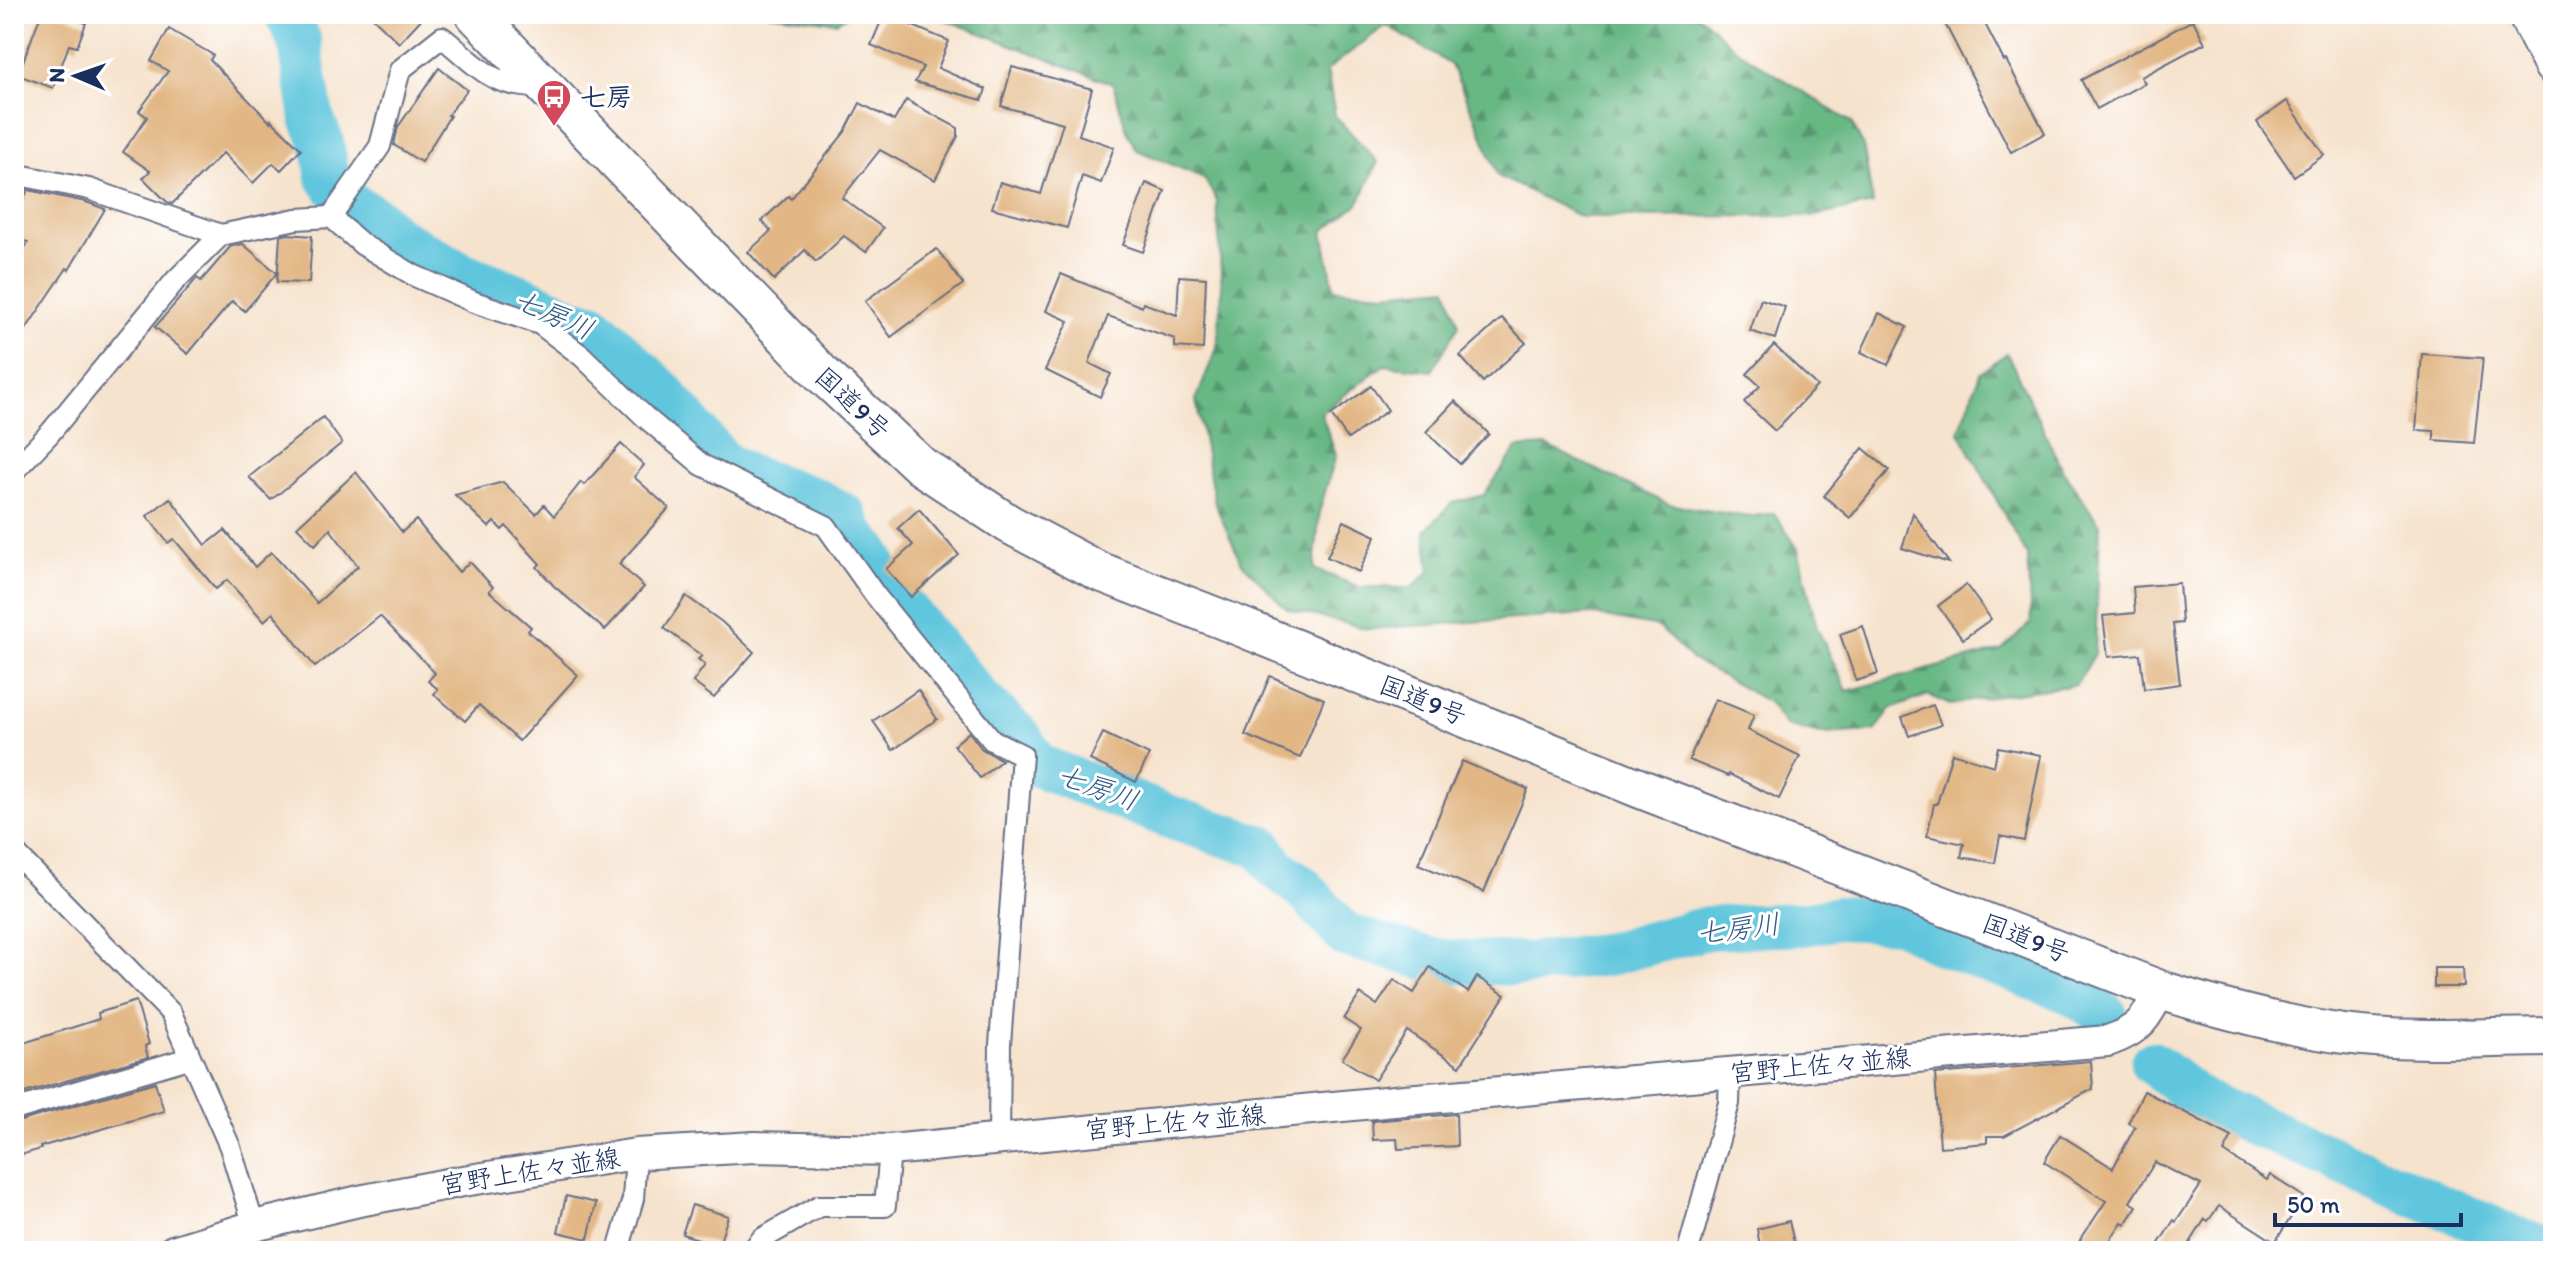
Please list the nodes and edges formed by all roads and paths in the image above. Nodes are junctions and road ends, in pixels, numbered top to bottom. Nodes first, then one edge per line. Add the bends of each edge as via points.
1 (475, 14) edge
2 (2527, 14) edge
3 (2553, 65) edge
4 (545, 87) junction
5 (14, 174) edge
6 (331, 217) junction
7 (221, 235) junction
8 (14, 471) edge
9 (14, 852) edge
10 (2160, 990) junction
11 (2553, 1037) edge
12 (189, 1058) junction
13 (1730, 1072) junction
14 (14, 1110) edge
15 (999, 1138) junction
16 (890, 1150) junction
17 (636, 1154) junction
18 (254, 1226) junction
19 (173, 1251) edge
20 (618, 1251) edge
21 (752, 1251) edge
22 (1688, 1251) edge

1 - 4 highway, 国道9号
2 - 3 highway
4 - 6 street via 493,79 442,37 400,70 380,146
4 - 10 highway, 国道9号 via 821,373 921,466 1009,524 1098,571
5 - 7 street via 89,189
6 - 7 street
6 - 15 street via 363,245 415,276 540,324 702,465 826,526 992,740 1022,755 1000,1044
7 - 8 street via 175,281
9 - 12 street via 171,1013
10 - 11 highway, 国道9号 via 2234,1013 2348,1034
10 - 13 main road, 宮野上佐々並線 via 2132,1033 2108,1041
12 - 14 street
12 - 18 street via 230,1147
13 - 15 main road, 宮野上佐々並線
13 - 22 street via 1729,1103
15 - 16 main road, 宮野上佐々並線
16 - 17 main road, 宮野上佐々並線 via 754,1147
16 - 21 street via 885,1206 819,1206 762,1239
17 - 18 main road, 宮野上佐々並線 via 433,1187
17 - 20 street via 633,1199
18 - 19 main road, 宮野上佐々並線

